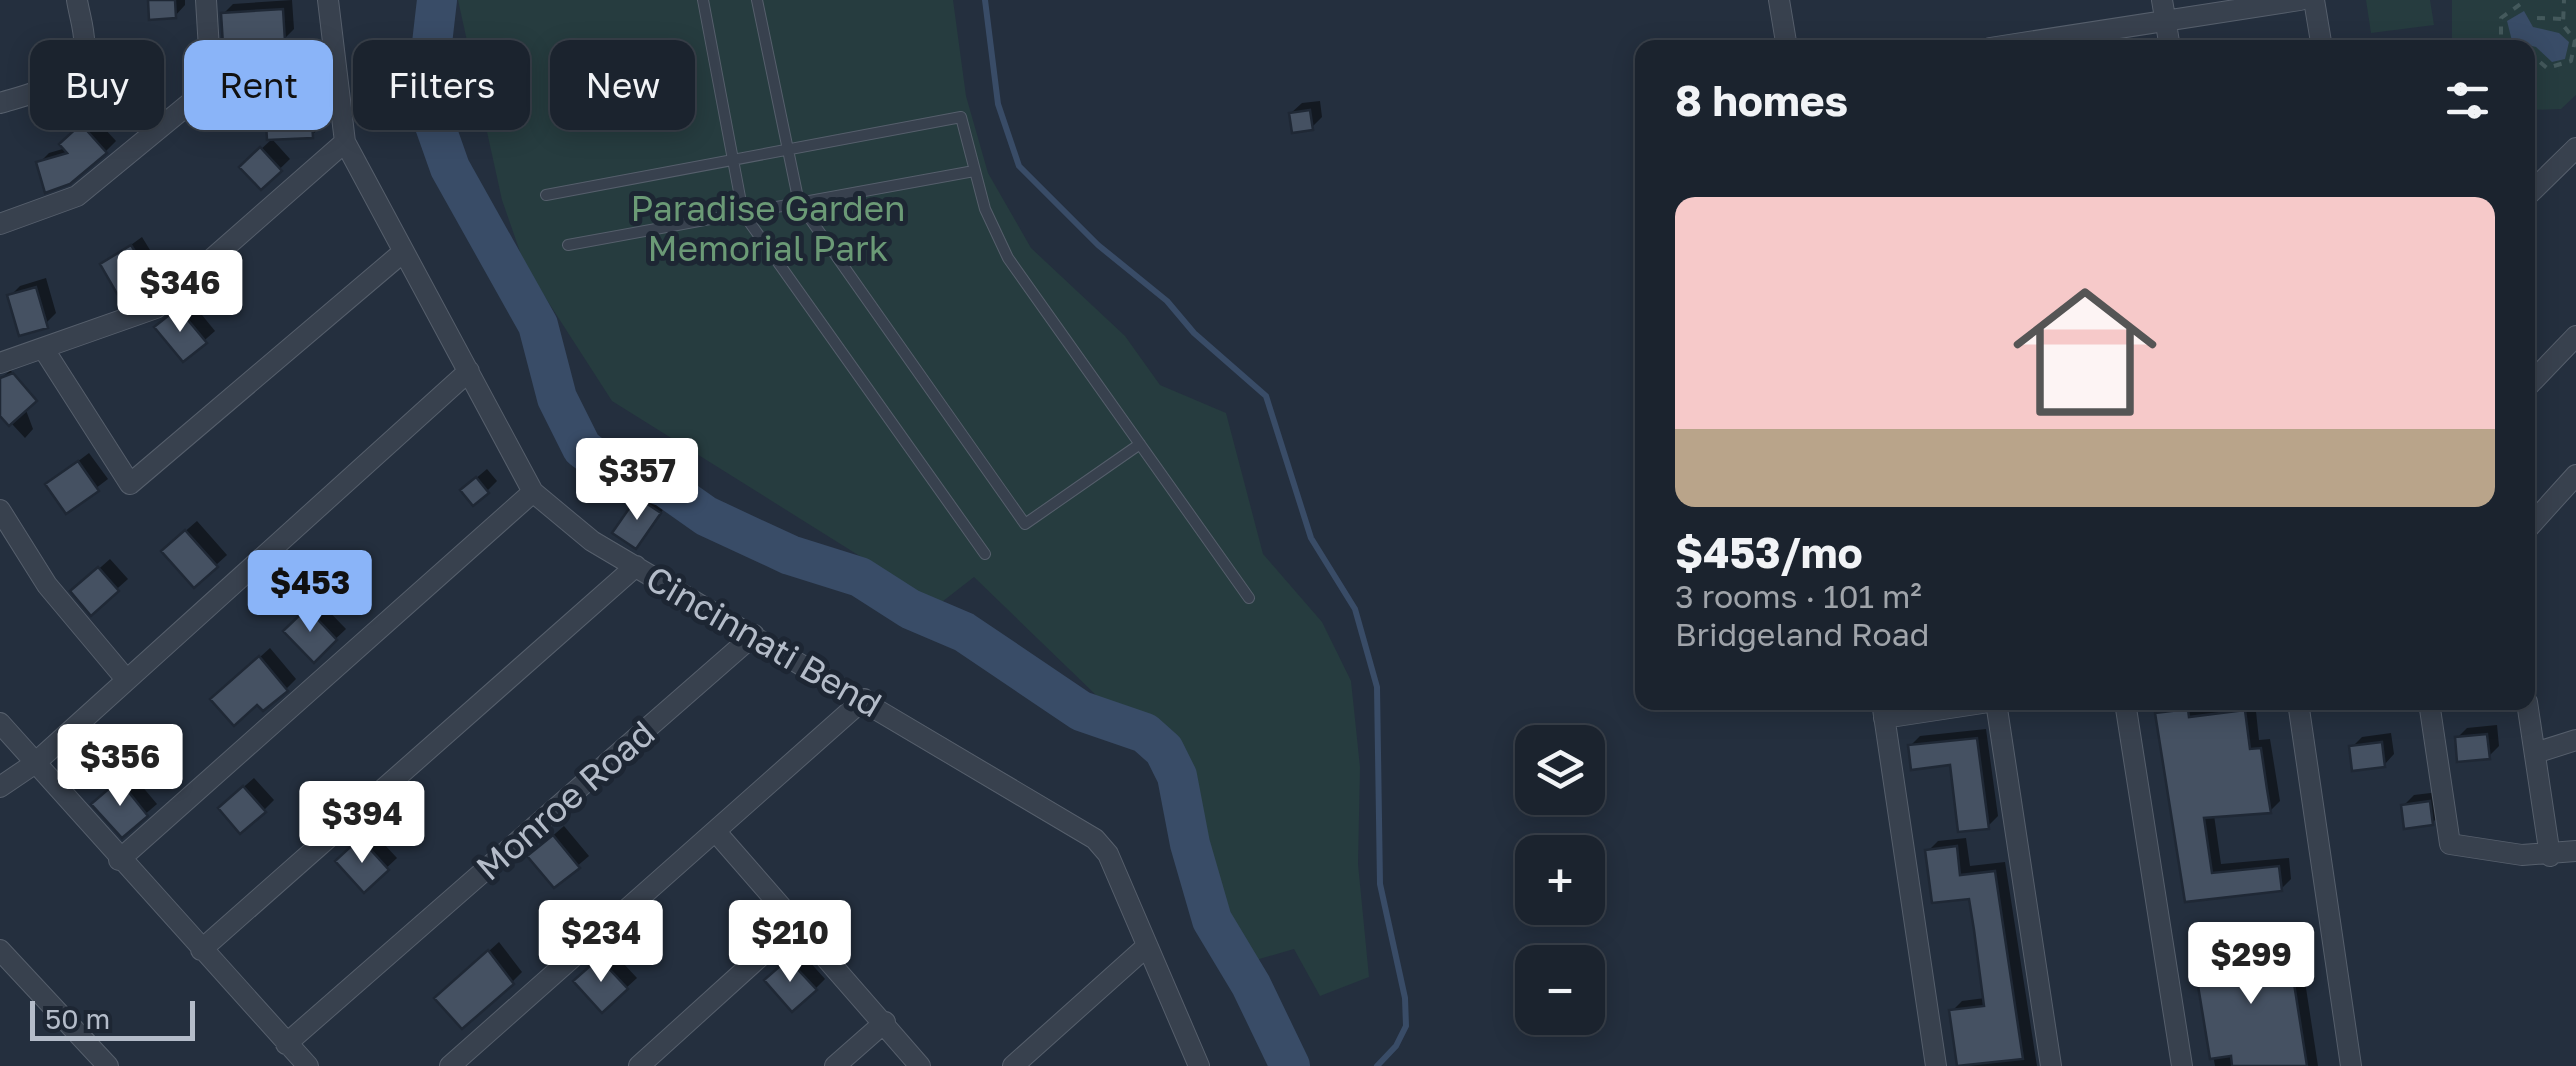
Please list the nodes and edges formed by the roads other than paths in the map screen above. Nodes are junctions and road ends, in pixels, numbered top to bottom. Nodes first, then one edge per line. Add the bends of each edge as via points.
1 (78, 0) edge
2 (206, 0) edge
3 (328, 0) edge
4 (703, 0) edge
5 (757, 0) edge
6 (1779, 0) edge
7 (2300, 0) edge
8 (2314, 0) edge
9 (2164, 11) edge
10 (1786, 40) edge
11 (2028, 40) edge
12 (2169, 40) edge
13 (2321, 40) edge
14 (0, 103) edge
15 (345, 142) junction
16 (2576, 148) edge
17 (786, 150) junction
18 (733, 160) junction
19 (974, 170) junction
20 (2535, 188) edge
21 (546, 195) dead end
22 (799, 203) junction
23 (743, 213) junction
24 (0, 224) edge
25 (568, 245) dead end
26 (402, 253) junction
27 (2576, 336) edge
28 (43, 348) junction
29 (0, 363) edge
30 (469, 372) junction
31 (2535, 379) edge
32 (1140, 444) junction
33 (2576, 476) edge
34 (533, 492) junction
35 (0, 510) edge
36 (2535, 520) edge
37 (984, 554) dead end
38 (636, 566) junction
39 (1249, 598) dead end
40 (754, 635) junction
41 (125, 678) junction
42 (864, 699) junction
43 (1883, 710) edge
44 (1993, 710) edge
45 (2126, 710) edge
46 (2299, 710) edge
47 (2430, 710) edge
48 (2528, 710) edge
49 (0, 723) edge
50 (2576, 740) edge
51 (2535, 753) junction
52 (34, 764) junction
53 (0, 787) edge
54 (716, 832) junction
55 (2576, 851) edge
56 (2550, 856) junction
57 (119, 860) junction
58 (797, 923) junction
59 (1146, 947) junction
60 (0, 950) edge
61 (202, 950) junction
62 (885, 1022) junction
63 (286, 1044) junction
64 (1197, 1065) edge
65 (108, 1066) edge
66 (308, 1066) edge
67 (450, 1066) edge
68 (639, 1066) edge
69 (835, 1066) edge
70 (920, 1066) edge
71 (1013, 1066) edge
72 (1936, 1066) edge
73 (2051, 1066) edge
74 (2182, 1066) edge
75 (2350, 1066) edge

1 - 14 street via 84,50 72,68 56,84
2 - 24 street via 209,49 201,94 78,196
3 - 15 street, Cincinnati Bend
4 - 18 lane
5 - 17 lane
6 - 10 street
7 - 9 street
8 - 13 street
9 - 11 street
9 - 12 street
15 - 26 street, Cincinnati Bend
15 - 28 street via 163,304
16 - 20 street
17 - 18 lane
17 - 19 lane via 962,117
17 - 22 lane
18 - 21 lane
18 - 23 lane
19 - 22 lane
19 - 32 lane via 999,244
22 - 23 lane
22 - 32 lane via 1025,524
23 - 25 lane
23 - 37 lane
26 - 28 street via 130,484
26 - 30 street, Cincinnati Bend
27 - 31 street
28 - 29 street
30 - 34 street, Cincinnati Bend
30 - 41 street
32 - 39 lane
33 - 36 street
34 - 38 street, Cincinnati Bend via 592,541
34 - 57 street
35 - 41 street via 47,584
38 - 40 street, Cincinnati Bend
38 - 61 street
40 - 42 street, Cincinnati Bend
40 - 63 street, Monroe Road
41 - 52 street
42 - 54 street
42 - 59 street, Cincinnati Bend via 1096,839
43 - 72 street
44 - 73 street
45 - 74 street
46 - 75 street
47 - 56 street via 2450,844
48 - 51 street
49 - 52 street
50 - 51 street
51 - 56 street
52 - 53 street
52 - 57 street
54 - 58 street
54 - 67 street
55 - 56 street
57 - 61 street
58 - 62 street
58 - 68 street
59 - 64 street, Cincinnati Bend
59 - 71 street
60 - 65 street
61 - 63 street
62 - 69 street
62 - 70 street
63 - 66 street

